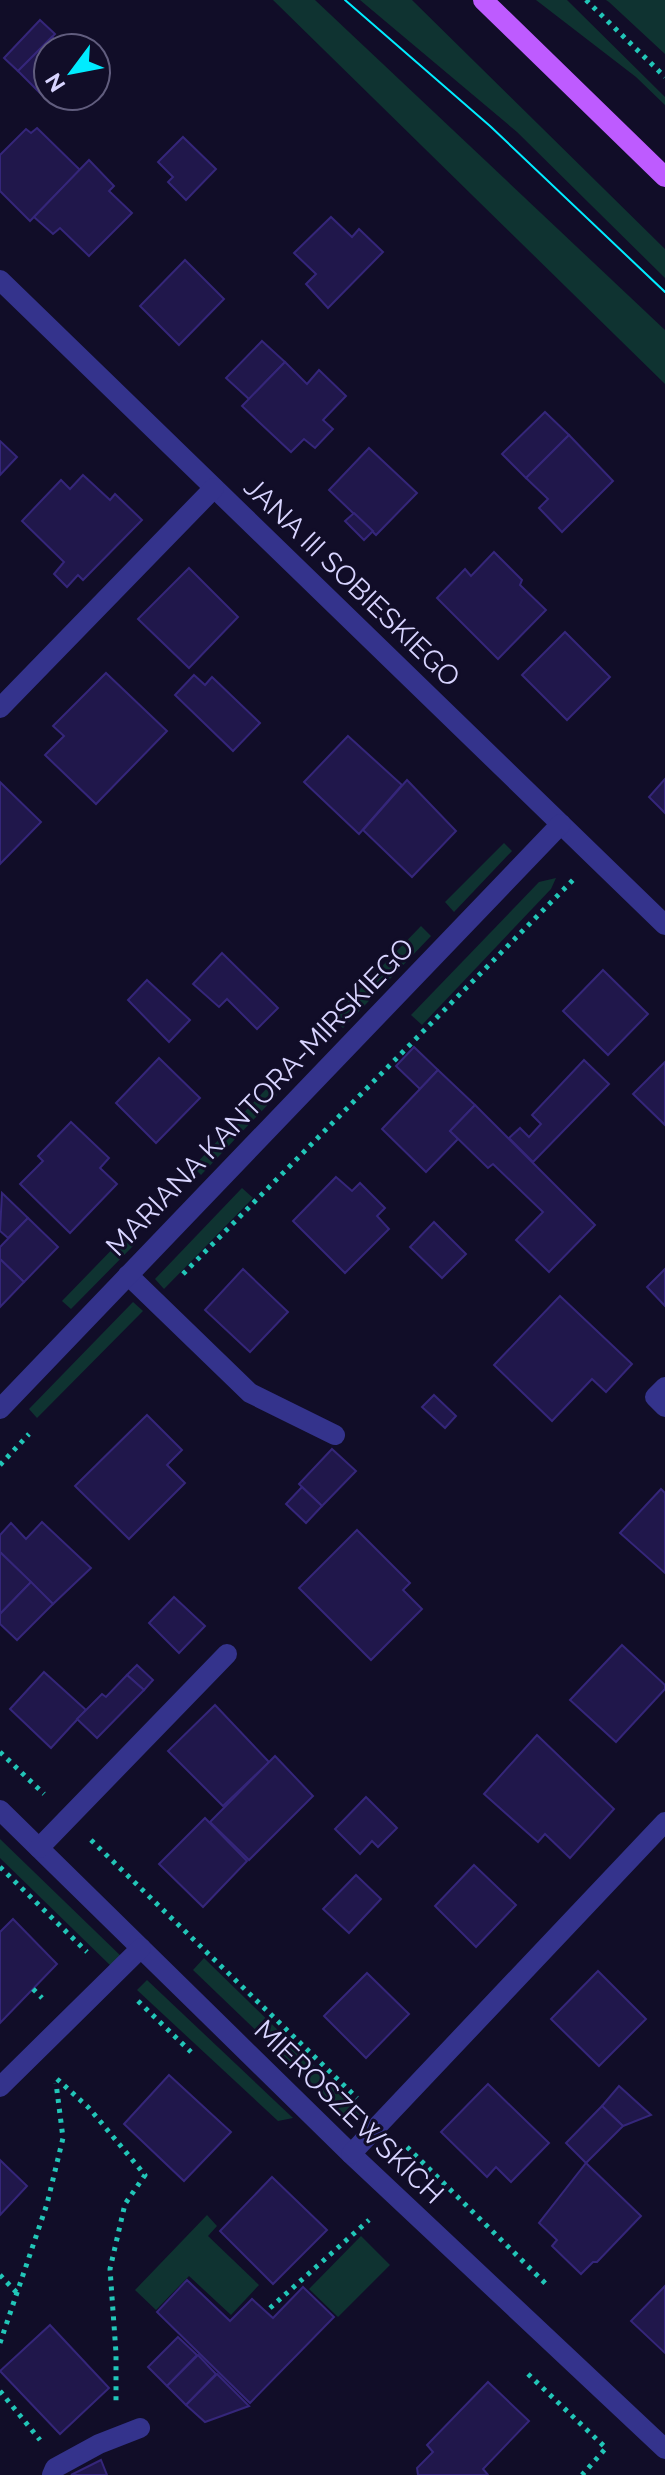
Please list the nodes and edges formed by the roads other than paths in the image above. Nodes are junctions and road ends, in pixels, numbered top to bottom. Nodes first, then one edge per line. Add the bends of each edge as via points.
1 (483, 0) edge
2 (665, 177) edge
3 (0, 280) edge
4 (214, 488) junction
5 (0, 708) edge
6 (561, 824) junction
7 (665, 925) edge
8 (128, 1275) junction
9 (665, 1387) edge
10 (665, 1407) edge
11 (0, 1409) edge
12 (335, 1435) dead end
13 (227, 1654) dead end
14 (0, 1810) edge
15 (665, 1822) edge
16 (39, 1848) junction
17 (141, 1948) junction
18 (0, 2087) edge
19 (351, 2154) junction
20 (140, 2428) dead end
21 (665, 2449) edge
22 (52, 2475) edge

1 - 2 main road
3 - 4 street, JANA III SOBIESKIEGO
4 - 5 street
4 - 6 street, JANA III SOBIESKIEGO
6 - 7 street, JANA III SOBIESKIEGO
6 - 8 street, MARIANA KANTORA-MIRSKIEGO
8 - 11 street, MARIANA KANTORA-MIRSKIEGO
8 - 12 street via 250,1393
9 - 10 street via 655,1397
13 - 16 street
14 - 16 street, MIEROSZEWSKICH
15 - 19 street
16 - 17 street, MIEROSZEWSKICH
17 - 18 street
17 - 19 street, MIEROSZEWSKICH
19 - 21 street, MIEROSZEWSKICH
20 - 22 street via 99,2444 55,2468

